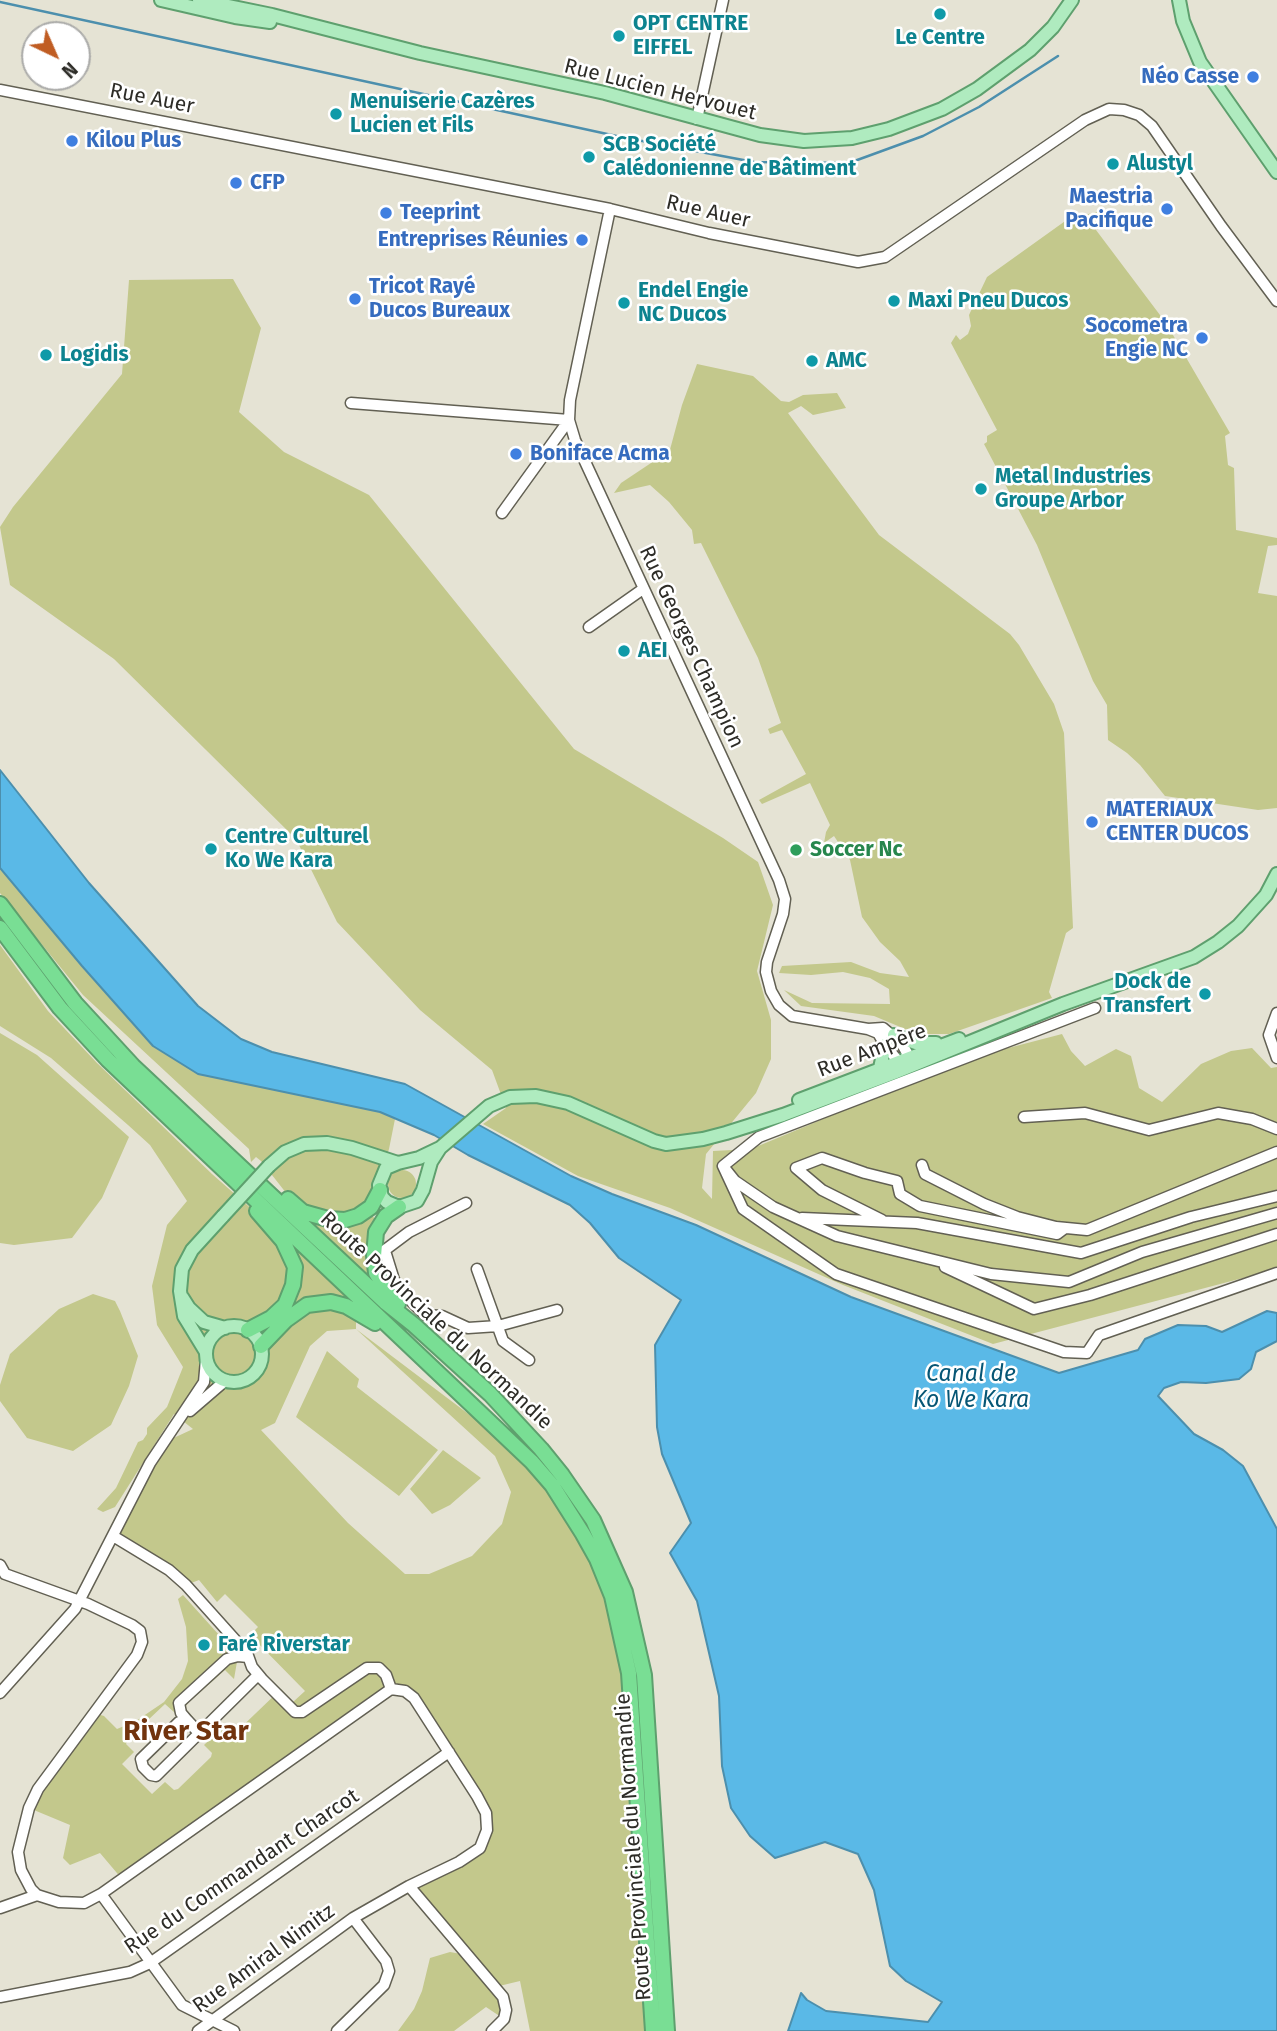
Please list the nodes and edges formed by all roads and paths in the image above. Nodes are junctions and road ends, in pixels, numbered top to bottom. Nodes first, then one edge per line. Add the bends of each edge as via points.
1 (161, 0) edge
2 (723, 0) edge
3 (1072, 0) edge
4 (1179, 0) edge
5 (231, 2) edge
6 (196, 4) edge
7 (247, 5) edge
8 (323, 29) junction
9 (0, 90) edge
10 (697, 119) junction
11 (1277, 172) edge
12 (610, 209) junction
13 (1277, 302) edge
14 (351, 403) dead end
15 (569, 420) junction
16 (502, 513) dead end
17 (643, 589) junction
18 (589, 627) dead end
19 (1277, 874) edge
20 (0, 904) edge
21 (0, 928) edge
22 (1095, 1008) dead end
23 (1277, 1013) edge
24 (1036, 1015) junction
25 (867, 1029) junction
26 (894, 1035) junction
27 (953, 1041) junction
28 (885, 1045) junction
29 (1277, 1058) edge
30 (904, 1061) junction
31 (923, 1062) junction
32 (880, 1068) junction
33 (823, 1100) junction
34 (1024, 1117) dead end
35 (1277, 1129) edge
36 (726, 1133) junction
37 (443, 1146) junction
38 (352, 1148) junction
39 (1277, 1152) edge
40 (401, 1162) junction
41 (922, 1165) dead end
42 (723, 1166) junction
43 (233, 1169) junction
44 (424, 1184) junction
45 (380, 1185) junction
46 (1277, 1196) edge
47 (466, 1203) dead end
48 (399, 1207) junction
49 (1277, 1213) edge
50 (796, 1217) junction
51 (886, 1221) junction
52 (1065, 1228) junction
53 (1277, 1234) edge
54 (380, 1254) junction
55 (927, 1258) junction
56 (477, 1269) dead end
57 (1277, 1273) edge
58 (182, 1297) junction
59 (557, 1310) dead end
60 (414, 1325) junction
61 (498, 1326) junction
62 (225, 1328) junction
63 (248, 1330) junction
64 (261, 1346) junction
65 (413, 1350) junction
66 (206, 1356) junction
67 (529, 1360) dead end
68 (226, 1380) junction
69 (184, 1415) junction
70 (113, 1536) junction
71 (2, 1572) edge
72 (79, 1601) junction
73 (248, 1657) junction
74 (258, 1675) junction
75 (391, 1689) junction
76 (0, 1693) edge
77 (187, 1720) junction
78 (199, 1733) junction
79 (449, 1752) junction
80 (409, 1886) junction
81 (101, 1894) junction
82 (37, 1895) junction
83 (0, 1908) edge
84 (353, 1918) junction
85 (150, 1963) junction
86 (0, 1997) edge
87 (212, 2021) junction
88 (198, 2031) edge
89 (234, 2031) edge
90 (337, 2031) edge
91 (492, 2031) edge
92 (653, 2031) edge
93 (667, 2031) edge

1 - 6 main road
2 - 10 street
3 - 10 main road, Rue Lucien Hervouet via 1030,50 977,89 942,109 889,129 852,138 804,141
4 - 11 main road via 1200,62
5 - 6 main road, Rue Lucien Hervouet
5 - 7 main road, Rue Lucien Hervouet
6 - 8 main road, Rue Lucien Hervouet via 235,17
7 - 8 main road, Rue Lucien Hervouet
8 - 10 main road, Rue Lucien Hervouet via 605,93
9 - 12 street, Rue Auer
12 - 13 street, Rue Auer via 834,258 858,262 885,257 1084,120 1109,109 1124,110 1152,126
12 - 15 street, Rue Georges Champion
14 - 15 street
15 - 16 street
15 - 17 street, Rue Georges Champion
17 - 18 street
17 - 25 street, Rue Georges Champion via 779,880 785,899 767,962 771,991 792,1016
19 - 24 main road, Rue Ampère via 1266,895 1238,926 1194,957
20 - 43 highway, Route Provinciale du Normandie via 75,1003
21 - 43 highway, Route Provinciale du Normandie via 60,1008 108,1060
22 - 42 street via 759,1137
23 - 29 street via 1269,1035
24 - 27 main road, Rue Ampère
24 - 31 main road, Rue Ampère
25 - 26 street, Rue Georges Champion via 883,1028
25 - 28 street via 878,1034
26 - 27 main road via 916,1043
26 - 30 street via 902,1044
27 - 30 main road, Rue Ampère
28 - 30 street
28 - 32 main road
30 - 31 street
30 - 32 main road, Rue Ampère
30 - 33 street
31 - 33 main road, Rue Ampère
32 - 36 main road, Rue Ampère
33 - 36 main road, Rue Ampère
34 - 35 street via 1085,1113 1149,1130 1218,1113
36 - 37 main road, Rue Ampère via 666,1144 568,1103 536,1096 510,1097 488,1106
37 - 40 main road
37 - 44 main road via 431,1162
38 - 40 main road
38 - 45 main road via 376,1168
38 - 58 main road, bridge via 304,1144 269,1166 192,1250 182,1269
39 - 52 street via 1087,1230
40 - 44 main road via 420,1172
40 - 45 main road via 386,1168
41 - 52 street via 925,1174 984,1204
42 - 50 street via 734,1181
42 - 57 street via 743,1209 836,1274 1064,1352 1087,1353 1099,1335
43 - 45 highway via 266,1180 303,1212 328,1219 358,1216 371,1207
43 - 60 highway, Route Provinciale du Normandie
43 - 63 highway via 283,1241 295,1267 285,1305
43 - 65 highway, Route Provinciale du Normandie
44 - 48 main road via 417,1201
45 - 48 main road via 387,1202
46 - 51 street via 1191,1217 1081,1253
47 - 54 street via 409,1232
48 - 54 highway via 376,1232
49 - 55 street via 1142,1252 1069,1282 991,1274
50 - 51 street
50 - 55 street via 837,1236
51 - 52 street via 822,1190 796,1168 822,1158 897,1181 900,1194 920,1206 1057,1234
53 - 55 street via 1034,1309
54 - 60 highway via 376,1273
54 - 61 street via 403,1293 425,1315 442,1316 467,1328
56 - 61 street
58 - 62 main road via 204,1322
58 - 66 main road via 184,1316
59 - 61 street
60 - 93 highway, Route Provinciale du Normandie via 489,1394 562,1475 593,1520 625,1592 643,1675
61 - 67 street via 510,1348
62 - 63 main road
62 - 66 main road via 212,1336
63 - 64 main road
64 - 65 highway via 307,1305 331,1302 362,1314
64 - 68 main road via 261,1361 254,1374 239,1382
65 - 92 highway, Route Provinciale du Normandie via 552,1485 597,1559 612,1596 629,1672
66 - 68 main road via 215,1374
66 - 69 street via 204,1382
68 - 69 street
69 - 70 street via 150,1463
70 - 72 street
70 - 73 street via 169,1570
71 - 72 street
72 - 76 street
72 - 82 street via 132,1625 140,1631 142,1642 138,1655 38,1789 29,1808 18,1852 21,1870
73 - 74 street
73 - 77 street via 227,1659 179,1703
74 - 75 street, Rue Amiral Nimitz via 295,1712 302,1712 367,1668 379,1668
74 - 78 street
75 - 79 street, Rue Amiral Nimitz via 414,1698
75 - 81 street
77 - 78 street
77 - 78 street via 141,1759 151,1775 156,1776
79 - 80 street, Rue Amiral Nimitz via 486,1813 487,1830 480,1849
79 - 85 street, Rue du Commandant Charcot
80 - 84 street, Rue Amiral Nimitz
80 - 91 street via 503,1997 504,2020
81 - 82 street via 84,1903
81 - 85 street
82 - 83 street
84 - 87 street, Rue Amiral Nimitz
84 - 90 street via 389,1971 384,1985
85 - 86 street, Rue du Commandant Charcot via 130,1972
85 - 87 street via 183,2005
87 - 88 street, Rue Amiral Nimitz
87 - 89 street

